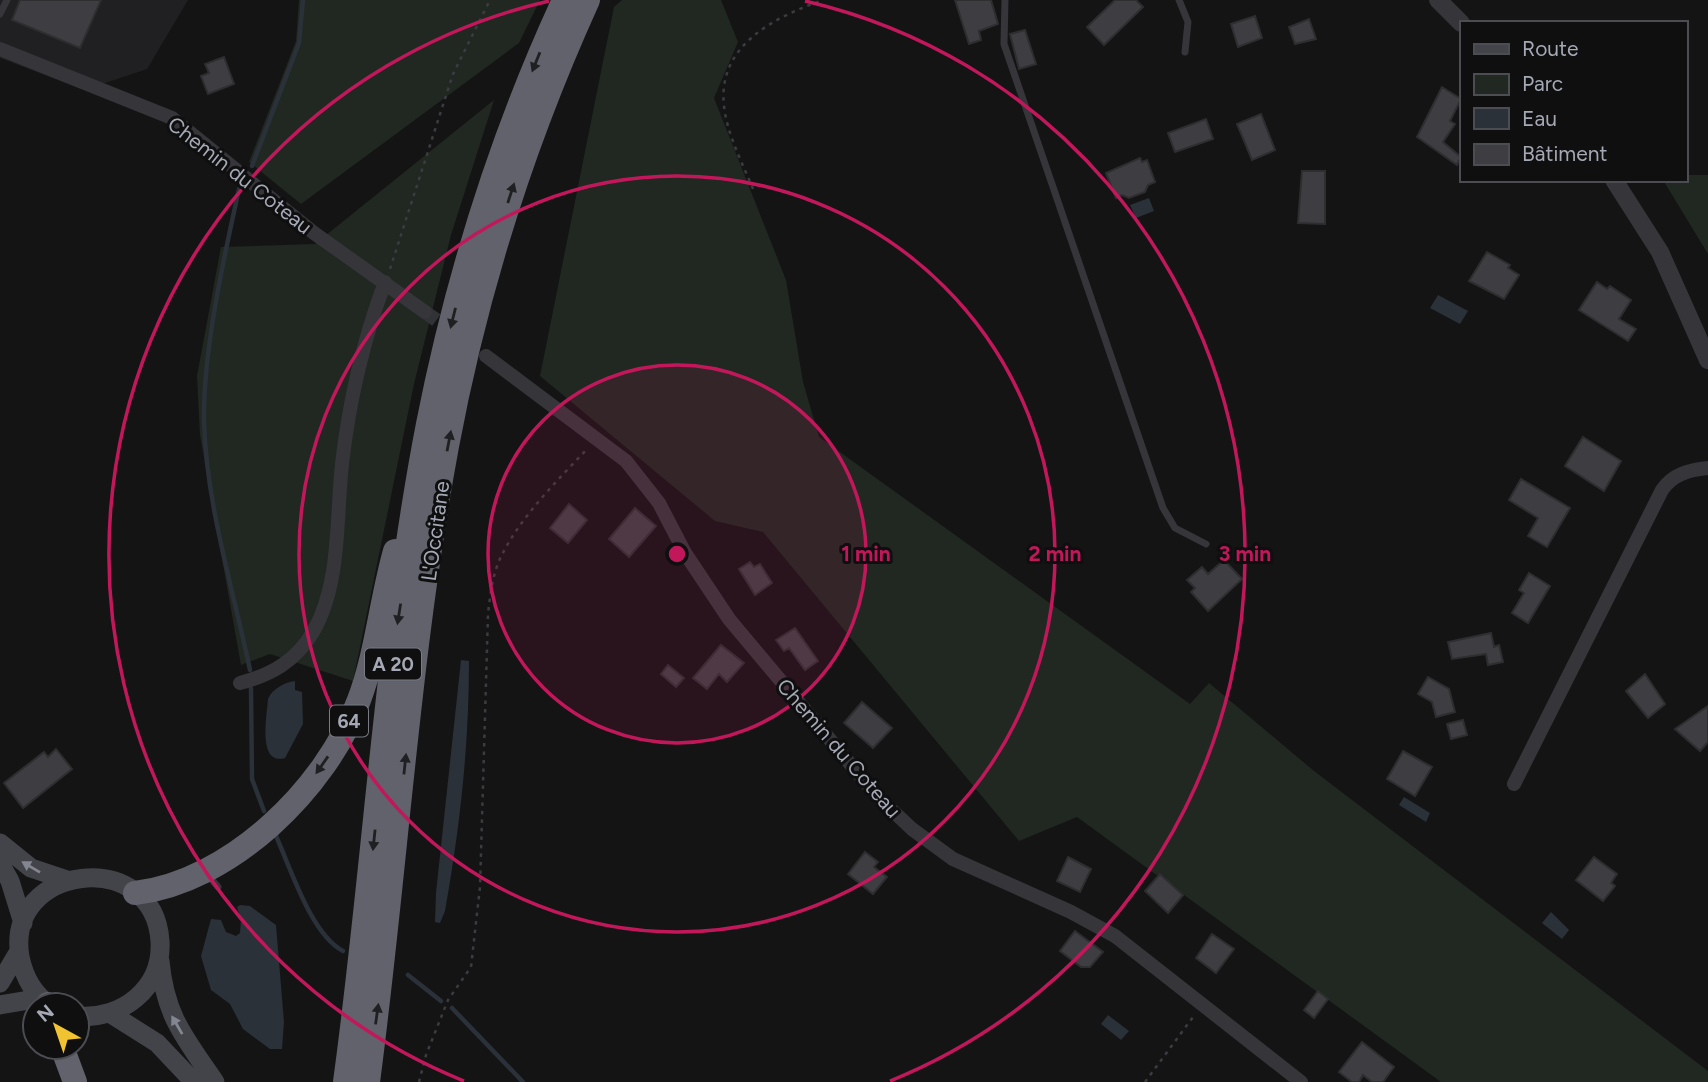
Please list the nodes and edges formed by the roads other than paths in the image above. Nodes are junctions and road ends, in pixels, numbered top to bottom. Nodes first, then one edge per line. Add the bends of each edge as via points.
1 (7, 0) edge
2 (564, 0) edge
3 (588, 0) edge
4 (1005, 0) edge
5 (1180, 0) edge
6 (1437, 0) edge
7 (0, 14) edge
8 (1460, 22) edge
9 (0, 49) edge
10 (1185, 52) dead end
11 (1615, 182) edge
12 (385, 282) junction
13 (425, 312) tunnel mouth
14 (486, 356) dead end
15 (1708, 360) edge
16 (425, 446) junction
17 (1708, 468) edge
18 (1206, 544) dead end
19 (240, 683) dead end
20 (1514, 784) dead end
21 (0, 843) edge
22 (0, 863) edge
23 (67, 880) junction
24 (135, 893) junction
25 (23, 923) junction
26 (19, 951) junction
27 (159, 957) junction
28 (0, 984) edge
29 (38, 991) edge
30 (21, 1000) edge
31 (0, 1005) edge
32 (111, 1014) junction
33 (91, 1015) edge
34 (67, 1061) edge
35 (75, 1082) edge
36 (194, 1082) edge
37 (215, 1082) edge
38 (345, 1082) edge
39 (368, 1082) edge
40 (1301, 1082) edge

1 - 7 lane
2 -> 16 highway, L'Occitane / A 20 via 520,101 469,251
39 -> 3 highway, L'Occitane / A 20 via 419,638 447,447 513,186
4 - 18 lane via 1004,44 1163,508 1175,528
5 - 10 lane via 1188,22
6 - 8 street
9 - 12 street, Chemin du Coteau via 172,118 314,233
11 - 15 street via 1660,252
12 - 13 street, Chemin du Coteau
12 - 19 street via 365,335 342,461 329,593 300,649 268,676
14 - 40 street, Chemin du Coteau via 626,461 659,503 685,553 729,619 878,797 912,829 953,859 1115,936
16 -> 24 highway, 64 via 389,572 372,661 348,723 316,774 212,880
16 -> 38 highway, L'Occitane / A 20 via 396,634
17 - 20 street via 1682,473 1662,490
23 -> 21 main road via 31,868
22 - 25 main road
23 - 24 main road via 103,877
23 - 25 main road via 33,904
24 - 27 main road via 155,922
25 - 26 main road
26 - 28 main road
26 - 29 main road via 26,976
27 - 32 main road via 143,992
37 -> 27 main road via 167,1007
30 - 31 main road
32 - 33 main road
32 - 36 main road via 157,1042
34 - 35 highway

